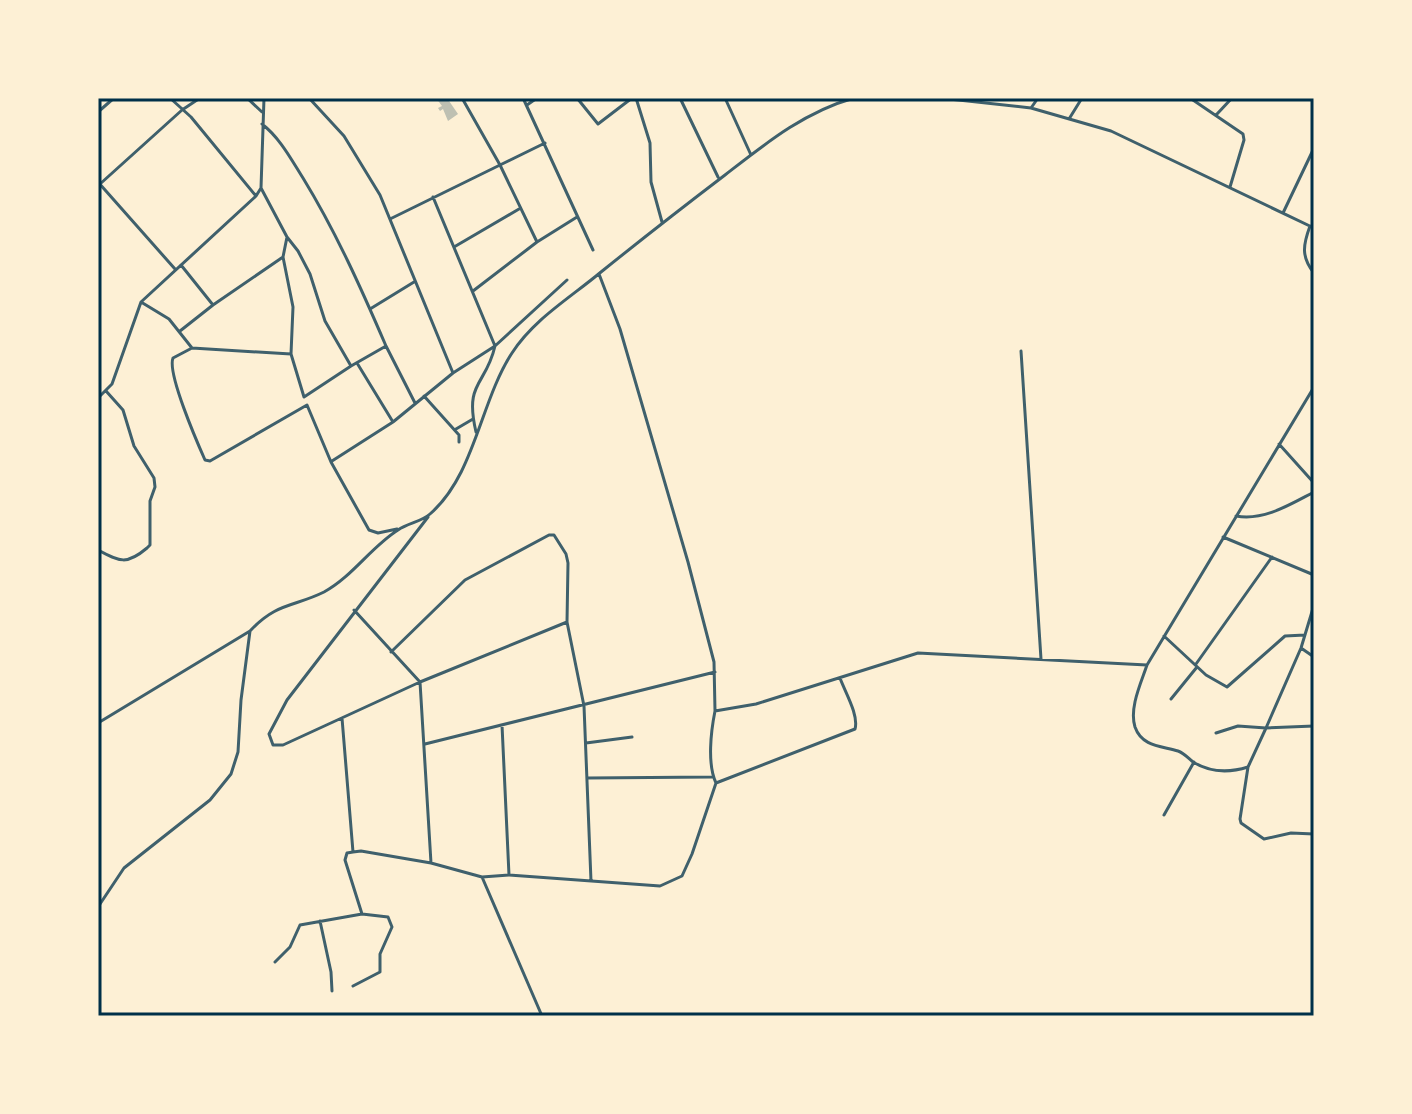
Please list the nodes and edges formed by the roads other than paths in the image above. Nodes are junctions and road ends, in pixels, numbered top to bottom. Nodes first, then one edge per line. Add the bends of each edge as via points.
1 (114, 98) edge
2 (170, 98) edge
3 (200, 98) edge
4 (247, 98) edge
5 (264, 98) edge
6 (310, 98) edge
7 (462, 98) edge
8 (523, 98) edge
9 (537, 98) edge
10 (577, 98) edge
11 (634, 98) edge
12 (680, 98) edge
13 (854, 98) edge
14 (940, 98) edge
15 (1011, 98) edge
16 (1038, 98) edge
17 (1082, 98) edge
18 (1190, 98) edge
19 (1232, 98) edge
20 (726, 99) edge
21 (98, 102) edge
22 (527, 106) junction
23 (1004, 106) junction
24 (103, 108) junction
25 (1031, 108) junction
26 (182, 110) junction
27 (98, 112) edge
28 (263, 113) junction
29 (1217, 114) junction
30 (1068, 120) junction
31 (262, 124) junction
32 (545, 143) junction
33 (1314, 148) edge
34 (492, 155) junction
35 (751, 155) junction
36 (1309, 160) junction
37 (1314, 163) edge
38 (500, 165) junction
39 (493, 168) junction
40 (719, 179) junction
41 (99, 183) edge
42 (261, 188) junction
43 (1230, 188) junction
44 (256, 196) junction
45 (433, 197) junction
46 (519, 209) junction
47 (1283, 213) junction
48 (577, 217) junction
49 (390, 219) junction
50 (662, 222) junction
51 (1312, 227) edge
52 (287, 237) junction
53 (537, 242) junction
54 (454, 247) junction
55 (593, 250) dead end
56 (283, 257) junction
57 (181, 265) junction
58 (176, 270) junction
59 (1314, 273) edge
60 (599, 274) junction
61 (567, 280) dead end
62 (414, 282) junction
63 (473, 291) junction
64 (141, 302) junction
65 (213, 305) junction
66 (370, 309) junction
67 (180, 331) junction
68 (386, 346) junction
69 (495, 346) junction
70 (192, 348) junction
71 (1021, 351) dead end
72 (291, 354) junction
73 (357, 363) junction
74 (351, 366) junction
75 (453, 373) junction
76 (1314, 387) edge
77 (106, 391) junction
78 (424, 396) junction
79 (304, 397) junction
80 (98, 398) edge
81 (415, 404) junction
82 (307, 405) junction
83 (473, 419) junction
84 (393, 422) junction
85 (455, 429) junction
86 (477, 434) junction
87 (459, 442) dead end
88 (1278, 443) junction
89 (331, 462) junction
90 (1314, 483) edge
91 (1314, 492) edge
92 (430, 514) junction
93 (1236, 516) junction
94 (399, 529) junction
95 (1223, 537) junction
96 (98, 550) edge
97 (1272, 557) junction
98 (1314, 575) edge
99 (1314, 605) edge
100 (354, 610) junction
101 (567, 622) junction
102 (250, 631) junction
103 (1305, 635) junction
104 (1164, 636) junction
105 (1301, 648) junction
106 (391, 652) junction
107 (1314, 657) edge
108 (1041, 660) junction
109 (1147, 665) junction
110 (1196, 666) junction
111 (715, 672) junction
112 (839, 677) junction
113 (420, 682) junction
114 (1171, 699) dead end
115 (584, 706) junction
116 (715, 711) junction
117 (342, 718) junction
118 (98, 723) edge
119 (502, 725) junction
120 (1314, 726) edge
121 (1266, 728) junction
122 (1216, 733) dead end
123 (632, 737) dead end
124 (586, 743) junction
125 (425, 744) junction
126 (1194, 762) junction
127 (1248, 767) junction
128 (713, 777) junction
129 (588, 778) junction
130 (716, 783) junction
131 (1164, 815) dead end
132 (1314, 834) edge
133 (353, 852) junction
134 (431, 863) junction
135 (509, 875) junction
136 (482, 877) junction
137 (591, 881) junction
138 (98, 907) edge
139 (362, 914) junction
140 (320, 921) junction
141 (275, 962) dead end
142 (353, 986) dead end
143 (332, 991) dead end
144 (542, 1016) edge

1 - 24 street
2 - 26 street
3 - 26 street
4 - 28 street
5 - 28 street
6 - 49 street via 359,158
7 - 34 street
8 - 22 street
9 - 22 street
10 - 11 street via 598,124
11 - 50 street via 650,143 651,182
12 - 40 street
13 - 35 street via 797,122
14 - 23 street
15 - 23 street
16 - 25 street
17 - 30 street
18 - 29 street
19 - 29 street
20 - 35 street
21 - 24 street
22 - 32 street
23 - 25 street
24 - 27 street
25 - 30 street
26 - 41 street
26 - 44 street
28 - 31 street
29 - 43 street via 1244,140
30 - 43 street via 1111,131
31 - 42 street
31 - 66 street via 277,138 320,206
32 - 38 street
32 - 48 street
33 - 36 street
34 - 38 street
34 - 39 street
35 - 40 street
36 - 37 street
36 - 47 street
38 - 39 street
38 - 46 street
39 - 45 street
40 - 50 street
41 - 58 street
42 - 44 street
42 - 52 street
43 - 47 street
44 - 57 street
45 - 49 street
45 - 54 street
46 - 53 street
46 - 54 street
47 - 51 street
48 - 53 street
48 - 55 street
49 - 62 street
50 - 60 street
51 - 59 street via 1303,253
52 - 56 street
52 - 74 street via 310,274 325,321
53 - 63 street
54 - 63 street
56 - 65 street
56 - 72 street via 293,307
57 - 58 street
57 - 65 street
58 - 64 street
60 - 86 street via 536,324 513,351
60 - 111 street via 688,562
61 - 69 street
62 - 66 street
62 - 75 street
63 - 69 street
64 - 67 street
64 - 77 street
65 - 67 street
66 - 68 street
67 - 70 street
68 - 73 street
68 - 81 street
69 - 75 street
69 - 83 street via 473,393
70 - 72 street
70 - 82 street via 173,358 171,365 207,461
71 - 108 street
72 - 79 street
73 - 74 street
73 - 84 street
74 - 79 street
75 - 78 street
76 - 88 street
77 - 80 street
77 - 96 street via 123,410 155,487 147,548 124,561
78 - 81 street
78 - 85 street
79 - 82 street
81 - 84 street
82 - 89 street
83 - 85 street
83 - 86 street
84 - 89 street
85 - 87 street
86 - 92 street via 456,479
88 - 90 street
88 - 93 street
89 - 94 street via 369,530
91 - 93 street via 1252,518
92 - 94 street
92 - 100 street
93 - 95 street
94 - 102 street via 338,583 282,606
95 - 97 street
95 - 104 street
97 - 98 street
97 - 110 street
99 - 103 street
100 - 106 street
100 - 117 street via 287,700 269,739 283,745
101 - 106 street via 568,563 559,540 549,535 465,580
101 - 113 street
101 - 115 street
102 - 118 street
102 - 138 street via 238,752 231,774 210,800 118,874
103 - 105 street
103 - 110 street via 1285,636 1227,687
104 - 109 street
104 - 110 street
105 - 107 street
105 - 121 street
106 - 113 street
108 - 109 street
108 - 112 street via 918,653
109 - 126 street via 1134,708 1135,727 1150,744 1180,751
110 - 114 street
111 - 115 street
111 - 116 street
112 - 116 street via 756,704
112 - 130 street via 855,729
113 - 117 street
113 - 125 street
115 - 119 street
115 - 124 street
116 - 128 street
117 - 133 street
119 - 125 street
119 - 135 street
120 - 121 street
121 - 122 street via 1238,726
121 - 127 street
123 - 124 street
124 - 129 street
125 - 134 street
126 - 127 street via 1227,772
126 - 131 street
127 - 132 street via 1241,823 1264,839
128 - 129 street
128 - 130 street
129 - 137 street
130 - 137 street via 682,876 660,886
133 - 134 street
133 - 139 street via 345,860
134 - 136 street
135 - 136 street
135 - 137 street
136 - 144 street
139 - 140 street
139 - 142 street via 388,917 392,927 380,954 379,973
140 - 141 street via 300,925 290,947
140 - 143 street

